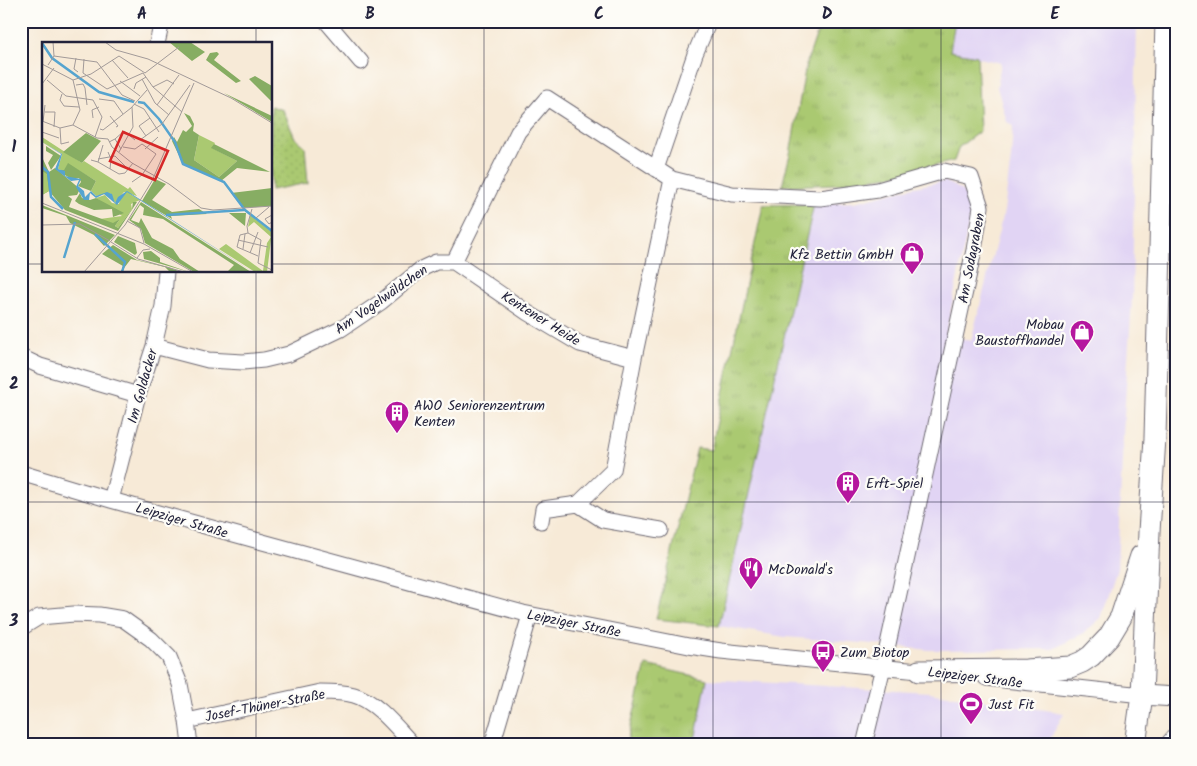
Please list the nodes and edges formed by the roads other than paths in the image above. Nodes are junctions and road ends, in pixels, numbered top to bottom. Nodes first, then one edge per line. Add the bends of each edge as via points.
1 (162, 21) edge
2 (326, 21) edge
3 (709, 21) edge
4 (1166, 21) edge
5 (157, 42) edge
6 (361, 62) dead end
7 (656, 169) junction
8 (672, 179) junction
9 (454, 262) junction
10 (166, 272) edge
11 (154, 346) junction
12 (21, 358) edge
13 (634, 358) junction
14 (138, 395) junction
15 (21, 473) edge
16 (111, 500) junction
17 (578, 504) junction
18 (541, 521) dead end
19 (661, 530) dead end
20 (1149, 532) junction
21 (530, 615) junction
22 (21, 628) edge
23 (882, 667) junction
24 (919, 670) junction
25 (1142, 695) junction
26 (1176, 697) edge
27 (187, 721) junction
28 (1176, 739) edge
29 (190, 745) edge
30 (413, 745) edge
31 (492, 745) edge
32 (864, 745) edge
33 (1135, 745) edge
34 (1171, 745) edge

1 - 5 street
2 - 6 street
3 - 7 street
4 - 20 main road via 1155,438
7 - 8 street, Am Sodagraben
7 - 9 street, Am Sodagraben via 547,98 518,132
8 - 13 street
8 - 23 street, Am Sodagraben via 732,194 820,198 878,190 944,171 971,176 981,207 974,250
9 - 11 street, Am Vogelwäldchen via 436,262 421,269 341,329 289,354 243,362 208,360
9 - 13 street, Kentener Heide via 580,344
10 - 11 street, Im Goldacker
11 - 14 street, Im Goldacker
12 - 14 street
13 - 17 street via 613,470
14 - 16 street, Im Goldacker
15 - 16 street, Leipziger Straße
16 - 21 street, Leipziger Straße
17 - 18 street via 543,509
17 - 19 street via 603,520
20 - 24 main road via 1121,617 1109,637 1082,662 1070,667 1026,670
20 - 25 main road
21 - 23 street, Leipziger Straße via 721,651
21 - 31 street
22 - 27 street, Josef-Thüner-Straße via 39,617 74,614 123,619 169,657 180,684
23 - 24 street, Leipziger Straße
23 - 32 street
24 - 25 street, Leipziger Straße
25 - 26 street
25 - 33 main road
27 - 29 street, Josef-Thüner-Straße
27 - 30 street, Josef-Thüner-Straße via 320,692 339,692 356,696 383,712
28 - 34 main road

